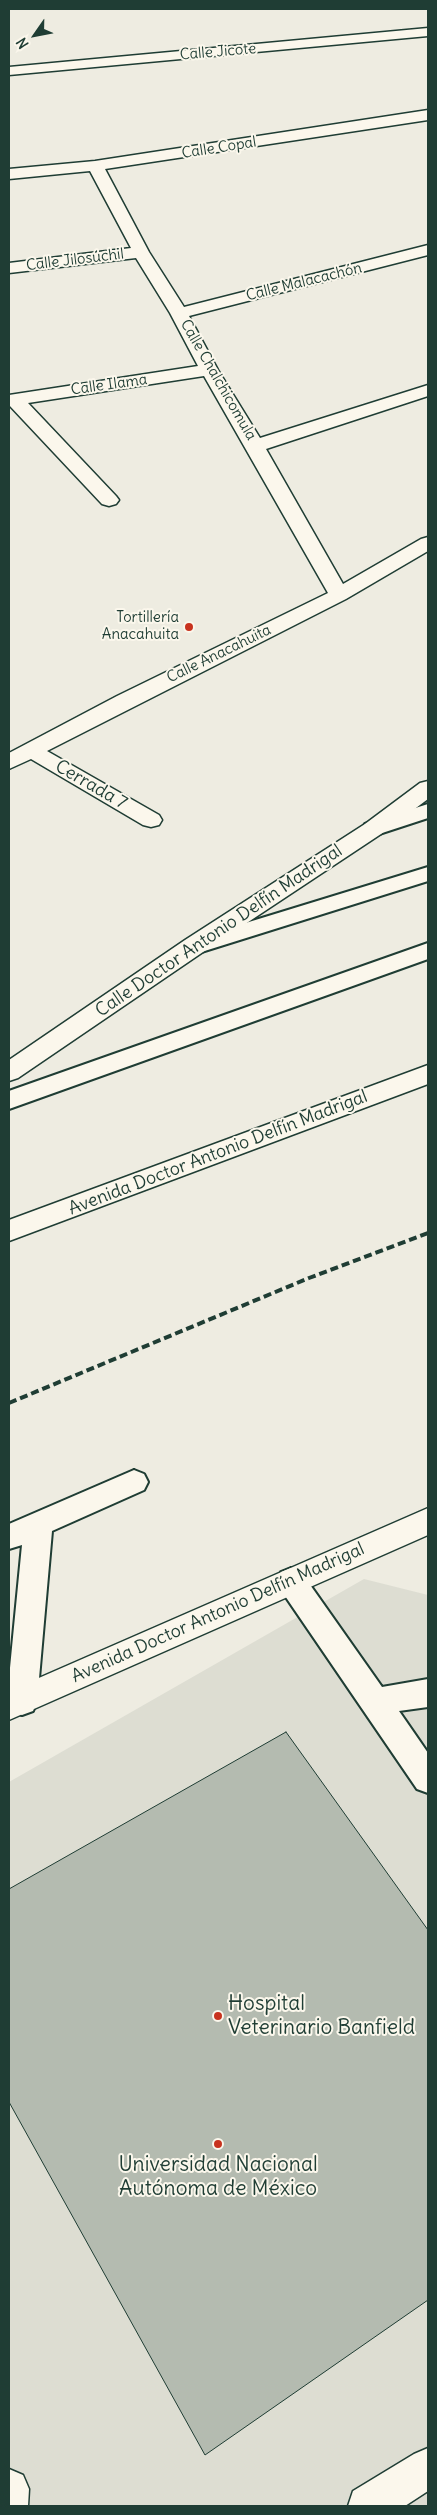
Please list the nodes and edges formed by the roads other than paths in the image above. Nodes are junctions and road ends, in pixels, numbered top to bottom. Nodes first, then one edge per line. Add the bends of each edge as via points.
1 (428, 32) edge
2 (9, 71) edge
3 (428, 115) edge
4 (96, 166) junction
5 (9, 174) edge
6 (428, 250) edge
7 (141, 252) junction
8 (9, 268) edge
9 (179, 313) junction
10 (209, 370) junction
11 (428, 390) edge
12 (12, 399) edge
13 (255, 446) junction
14 (109, 500) dead end
15 (428, 543) edge
16 (339, 595) junction
17 (32, 750) junction
18 (9, 762) edge
19 (428, 788) edge
20 (428, 811) edge
21 (151, 820) dead end
22 (373, 829) junction
23 (428, 874) edge
24 (194, 946) junction
25 (428, 951) edge
26 (9, 1072) edge
27 (428, 1074) edge
28 (9, 1100) edge
29 (9, 1231) edge
30 (134, 1482) dead end
31 (428, 1521) edge
32 (38, 1524) junction
33 (9, 1536) edge
34 (291, 1581) junction
35 (428, 1694) edge
36 (373, 1702) junction
37 (15, 1703) edge
38 (428, 1779) edge
39 (428, 2468) edge
40 (9, 2489) edge
41 (9, 2502) edge
42 (368, 2506) edge

1 - 2 street, Calle Jicote
3 - 4 street, Calle Copal
4 - 5 street, Calle Copal
4 - 7 street, Calle Chalchicomula
6 - 9 street, Calle Malacachón
7 - 8 street, Calle Jilosúchil
7 - 9 street, Calle Chalchicomula
9 - 10 street, Calle Chalchicomula
10 - 12 street, Calle Ilama
10 - 13 street, Calle Chalchicomula
11 - 13 street
12 - 14 street
13 - 16 street, Calle Chalchicomula
15 - 16 street, Calle Anacahuita
16 - 17 street, Calle Anacahuita
17 - 18 street, Calle Anacahuita
17 - 21 street, Cerrada 7
19 - 22 street, Calle Doctor Antonio Delfín Madrigal
20 - 22 lane
22 - 24 street, Calle Doctor Antonio Delfín Madrigal
23 - 24 lane
24 - 26 street, Calle Doctor Antonio Delfín Madrigal
25 - 28 lane
27 - 29 street, Avenida Doctor Antonio Delfín Madrigal
30 - 32 lane
31 - 34 street, Avenida Doctor Antonio Delfín Madrigal
32 - 33 lane
32 - 37 lane
34 - 36 lane
34 - 37 street, Avenida Doctor Antonio Delfín Madrigal
35 - 36 lane
36 - 38 lane
39 - 42 street
40 - 41 street

